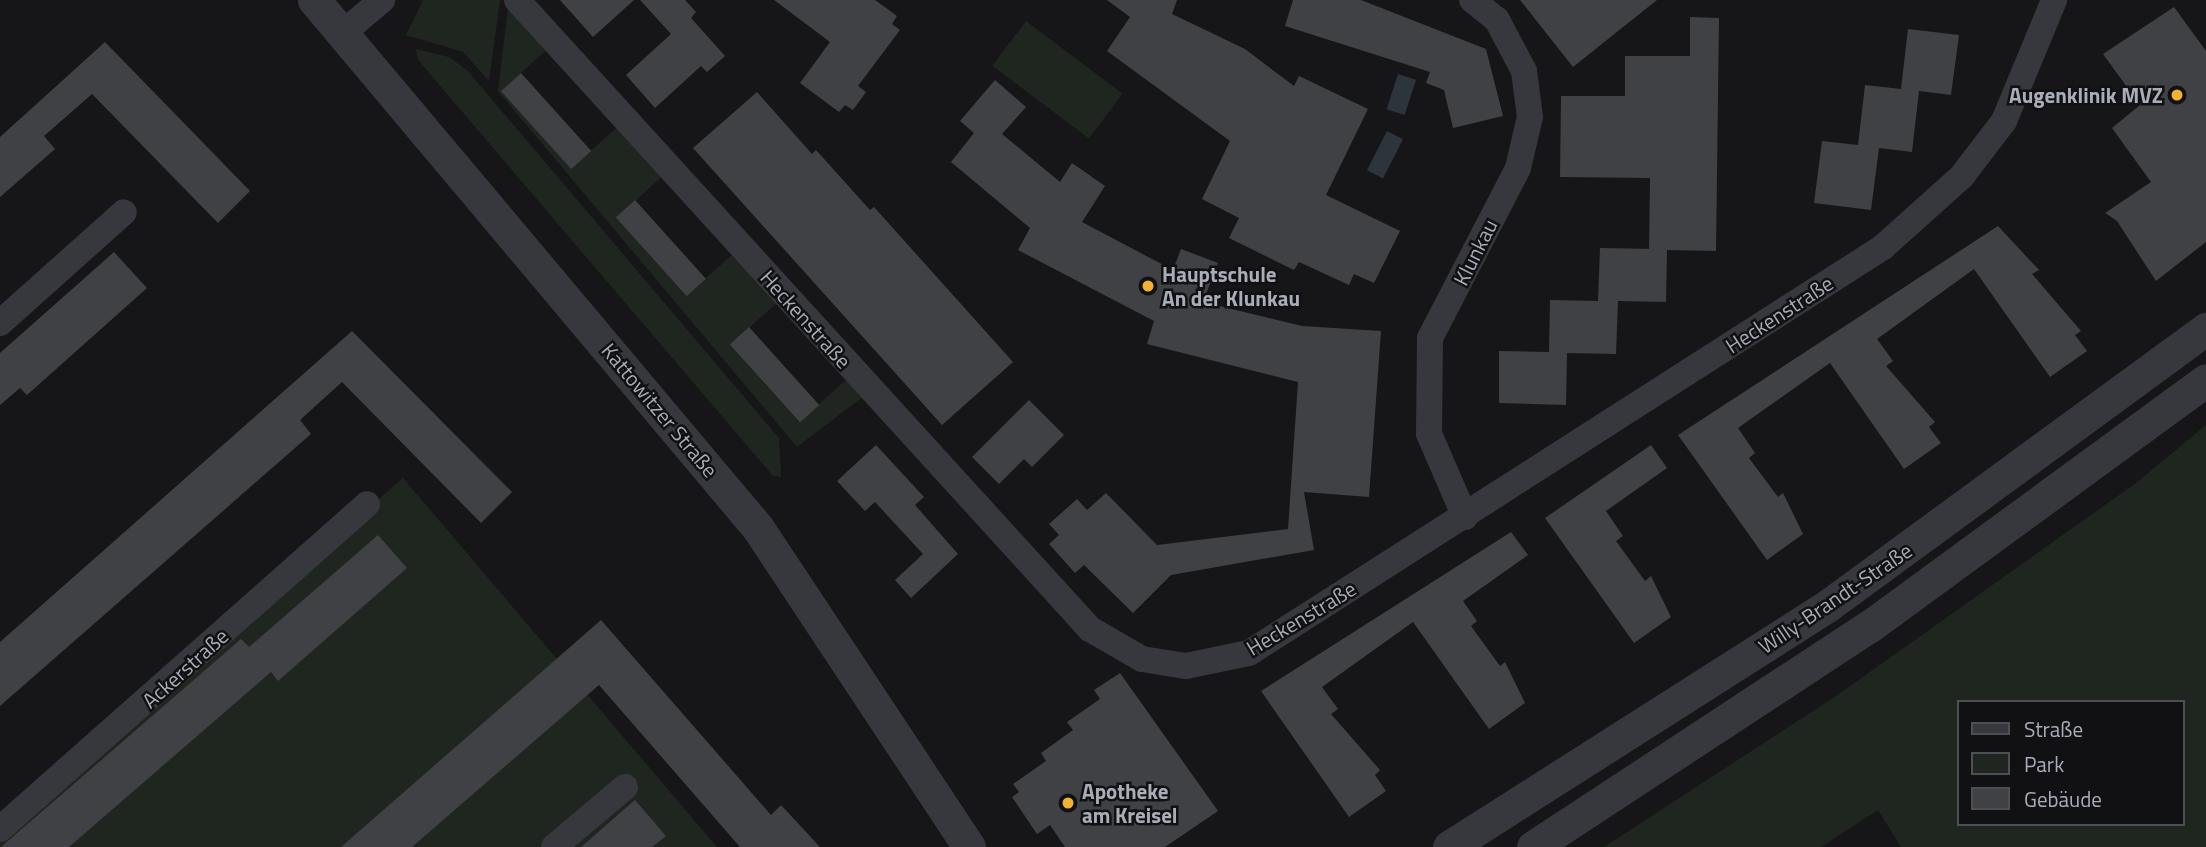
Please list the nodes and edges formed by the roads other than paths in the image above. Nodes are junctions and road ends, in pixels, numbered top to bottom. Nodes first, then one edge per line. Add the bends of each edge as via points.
1 (314, 0) edge
2 (382, 0) edge
3 (517, 0) edge
4 (1472, 0) edge
5 (2054, 0) edge
6 (344, 32) junction
7 (124, 212) dead end
8 (0, 323) edge
9 (2206, 329) edge
10 (2206, 380) edge
11 (367, 504) dead end
12 (1465, 517) junction
13 (625, 787) dead end
14 (0, 829) edge
15 (554, 847) edge
16 (969, 847) edge
17 (1450, 847) edge
18 (1533, 847) edge

1 - 6 street, Kattowitzer Straße
2 - 6 street
3 - 12 street, Heckenstraße via 1059,598 1090,629 1142,659 1186,666 1249,653
4 - 12 street, Klunkau via 1497,20 1524,71 1530,117 1518,168 1430,338 1429,434
5 - 12 street, Heckenstraße via 2004,121 1916,221
6 - 16 street, Kattowitzer Straße via 758,528
7 - 8 street
9 - 17 street, Willy-Brandt-Straße via 1830,604
10 - 18 street, Willy-Brandt-Straße via 1870,626
11 - 14 street, Ackerstraße
13 - 15 street

